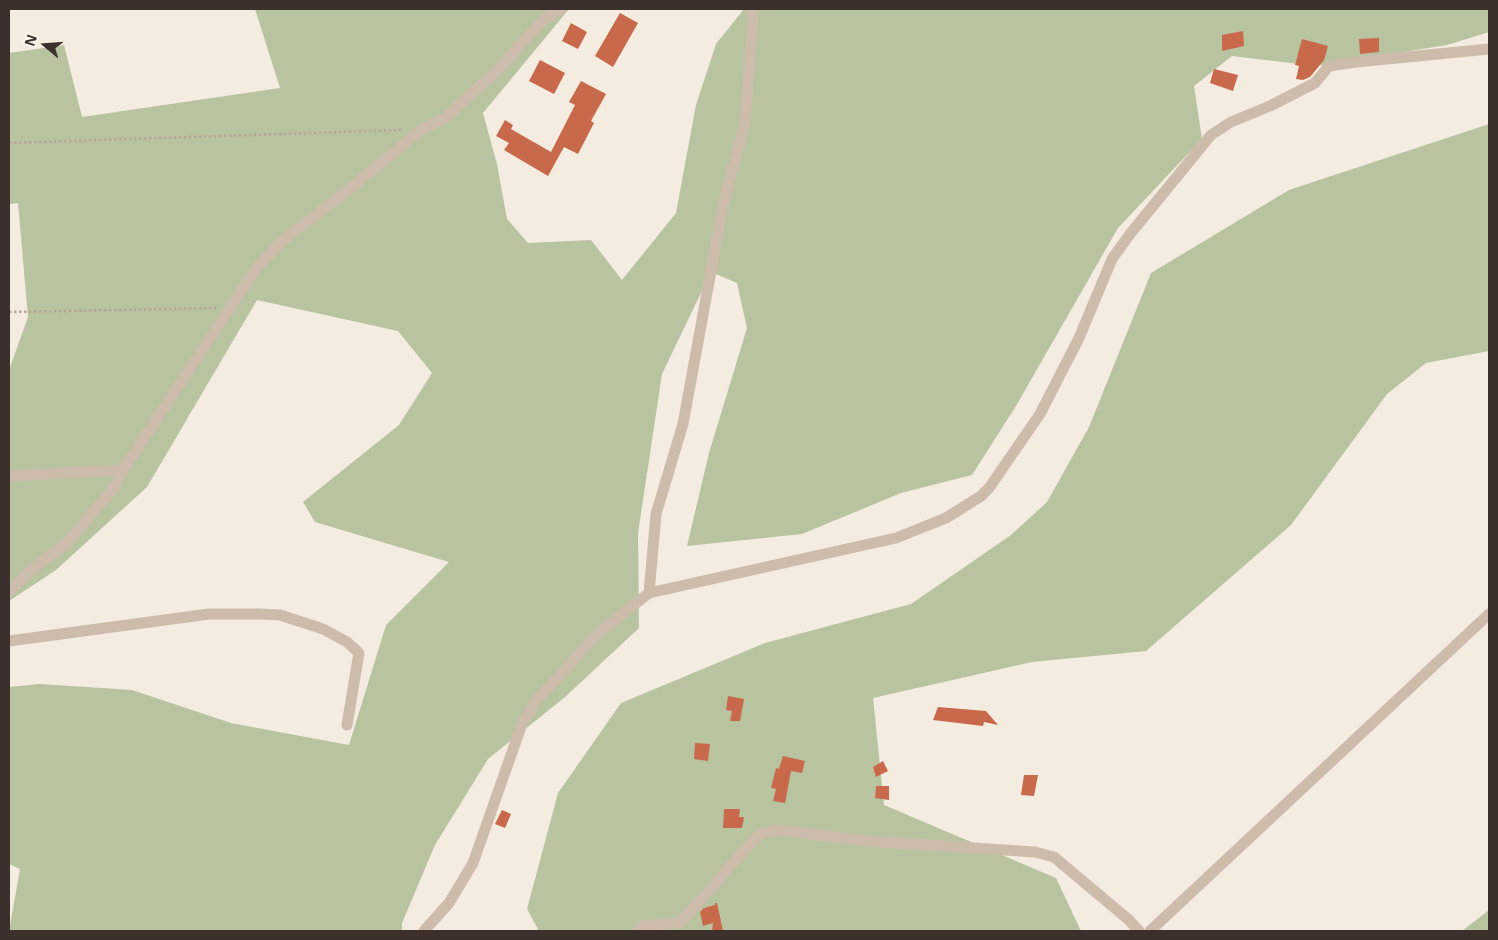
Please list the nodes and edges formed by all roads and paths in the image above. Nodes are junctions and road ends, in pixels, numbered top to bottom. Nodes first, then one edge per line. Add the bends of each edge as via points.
1 (561, 9) edge
2 (752, 9) edge
3 (1489, 50) edge
4 (422, 129) junction
5 (9, 143) edge
6 (230, 308) junction
7 (9, 312) edge
8 (123, 470) junction
9 (9, 476) edge
10 (9, 592) edge
11 (648, 593) junction
12 (1489, 614) edge
13 (9, 641) edge
14 (347, 725) dead end
15 (424, 931) edge
16 (638, 931) edge
17 (1139, 931) edge
18 (1150, 931) edge

1 - 4 street via 543,20 499,69 445,118
2 - 11 street via 745,123 723,205 684,424 656,514
3 - 11 street via 1329,66 1315,83 1231,122 1211,135 1112,259 1079,338 1040,414 990,488 981,496 946,518 896,538
4 - 5 path
4 - 6 street via 278,244 255,270
6 - 7 path
6 - 8 street
8 - 9 street
8 - 10 street via 115,486 68,542 31,570
11 - 15 street via 597,634 536,702 522,724 472,863 450,903
12 - 18 street
13 - 14 street via 209,614 280,616 323,629 359,653
16 - 17 street via 642,926 679,923 760,834 779,830 866,841 1035,852 1054,857

